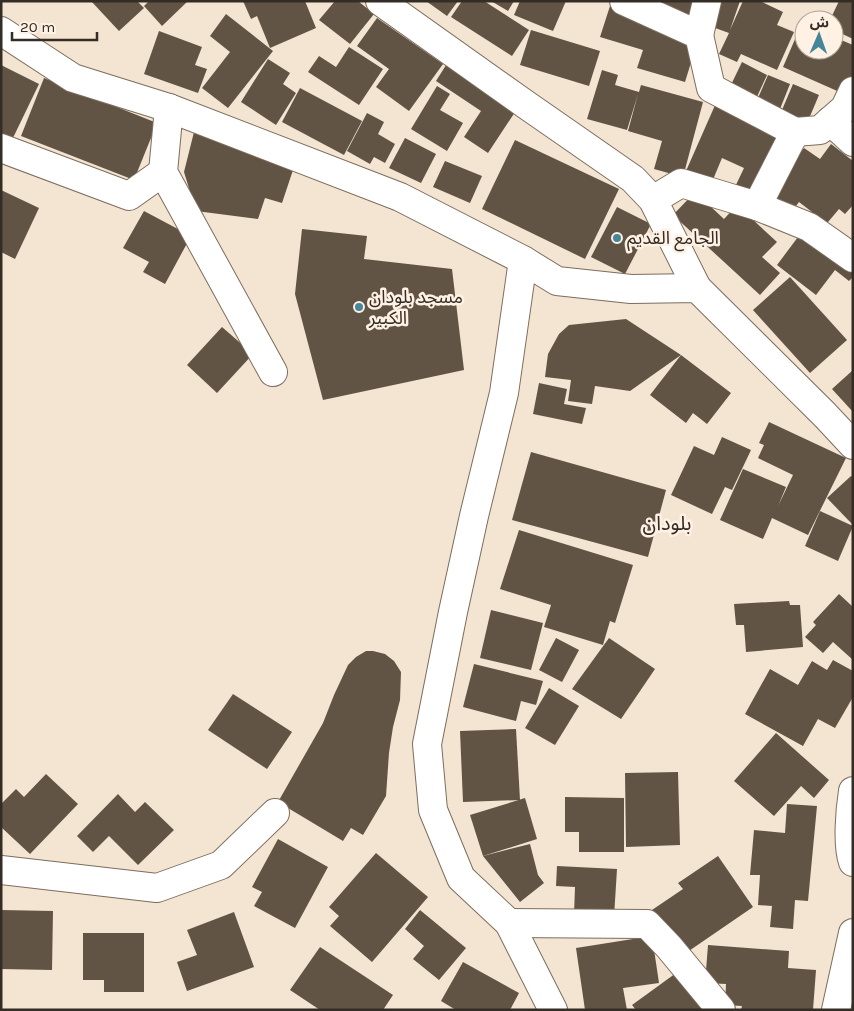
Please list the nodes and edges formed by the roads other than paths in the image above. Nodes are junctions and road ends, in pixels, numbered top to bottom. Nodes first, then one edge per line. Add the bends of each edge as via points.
1 (380, 1) edge
2 (624, 1) edge
3 (707, 1) edge
4 (1, 31) edge
5 (699, 35) junction
6 (853, 91) edge
7 (169, 108) junction
8 (830, 121) junction
9 (795, 132) junction
10 (853, 142) edge
11 (1, 148) edge
12 (163, 172) junction
13 (653, 200) junction
14 (757, 206) junction
15 (853, 258) edge
16 (523, 260) junction
17 (697, 288) junction
18 (273, 372) dead end
19 (853, 445) edge
20 (853, 791) edge
21 (275, 813) dead end
22 (853, 862) edge
23 (1, 870) edge
24 (509, 923) junction
25 (853, 933) edge
26 (553, 1010) edge
27 (721, 1010) edge
28 (836, 1010) edge

1 - 13 street via 634,179
2 - 5 street
3 - 5 street
4 - 7 street via 73,78
5 - 9 street via 711,88
6 - 8 street via 845,108
7 - 12 street
7 - 16 street via 400,197
8 - 9 street via 820,130
8 - 10 street
9 - 14 street
11 - 12 street via 129,196
12 - 18 street
13 - 14 street via 681,183
13 - 17 street
14 - 15 street via 809,227
16 - 17 street via 557,281 631,289
16 - 24 street via 504,393 474,516 427,744 433,810 461,878
17 - 19 street
20 - 22 street via 850,807 850,854
21 - 23 street via 221,865 157,888
24 - 26 street
24 - 27 street via 647,924
25 - 28 street

